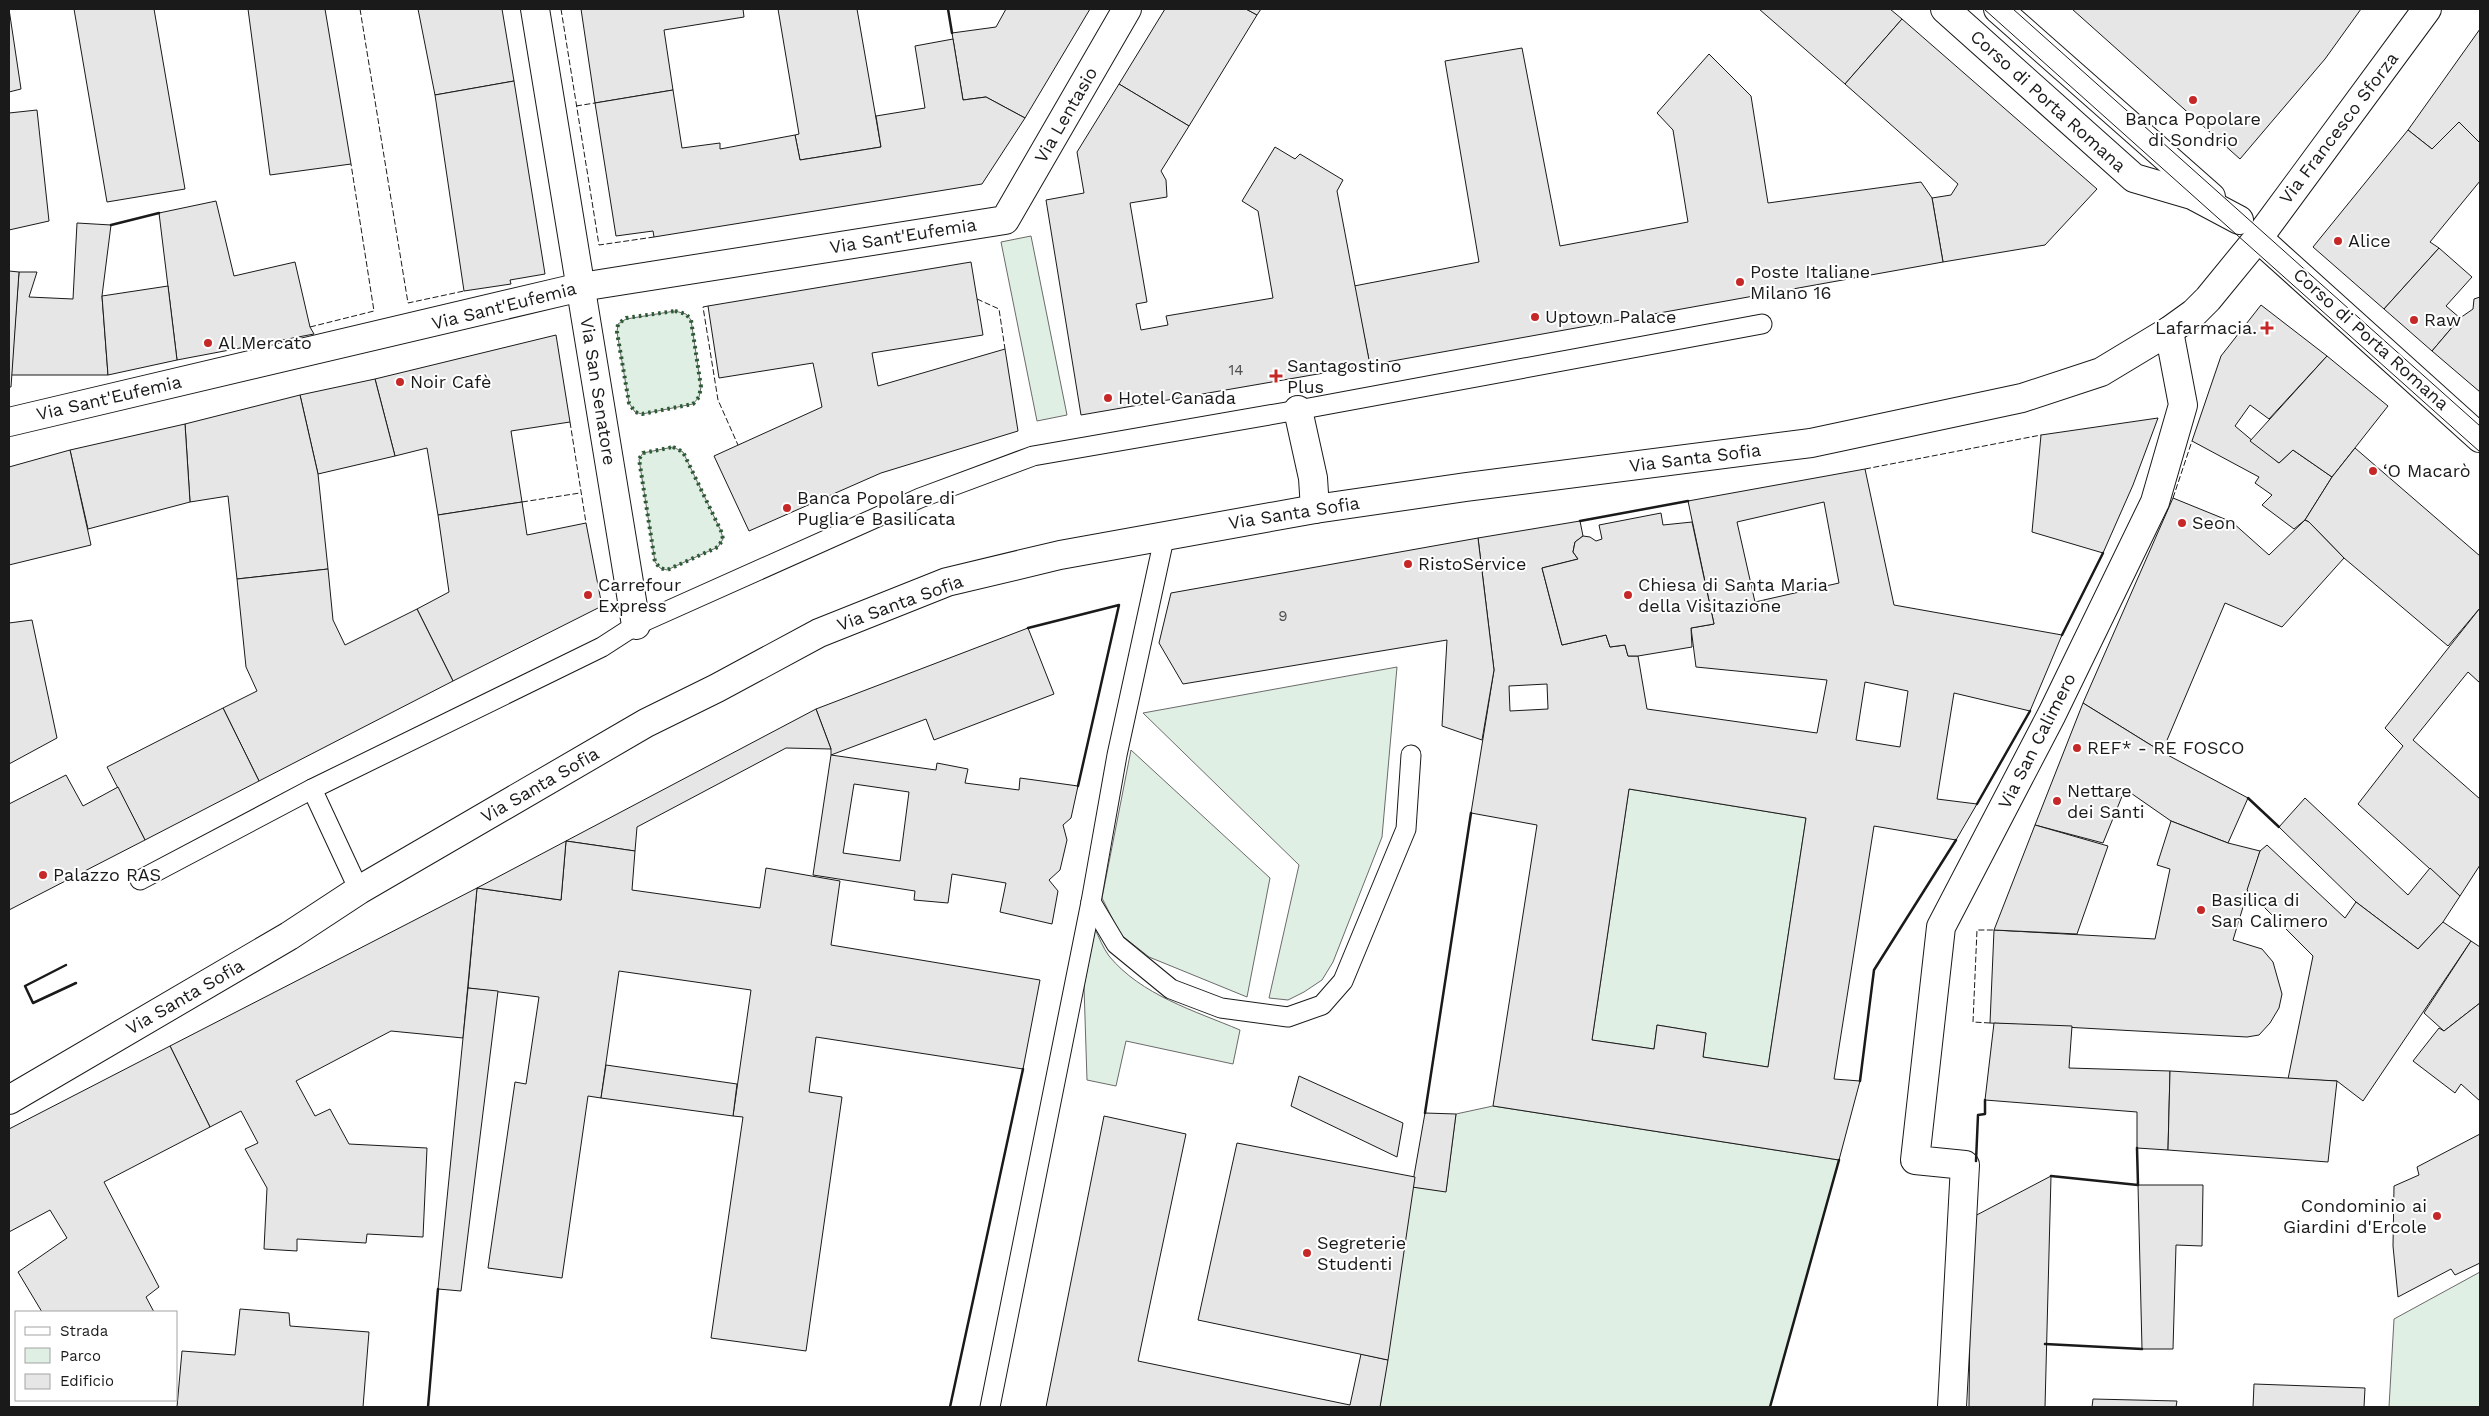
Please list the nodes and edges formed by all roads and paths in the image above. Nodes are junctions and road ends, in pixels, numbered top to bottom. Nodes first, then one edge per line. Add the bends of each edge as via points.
1 (535, 9) edge
2 (1127, 9) edge
3 (1945, 9) edge
4 (1998, 9) edge
5 (2427, 9) edge
6 (1005, 220) joint
7 (2249, 234) junction
8 (581, 287) junction
9 (1762, 324) dead end
10 (2169, 331) junction
11 (1298, 410) junction
12 (9, 422) edge
13 (2480, 438) edge
14 (1315, 509) junction
15 (1165, 534) junction
16 (636, 625) junction
17 (1411, 755) dead end
18 (312, 790) junction
19 (140, 880) dead end
20 (359, 890) junction
21 (1091, 902) junction
22 (9, 1100) edge
23 (990, 1407) edge
24 (1952, 1407) edge

1 - 8 street, Via San Senatore
2 - 6 street, Via Lentasio
3 - 7 street, Corso di Porta Romana via 2134,178 2192,195
4 - 7 street, Corso di Porta Romana
5 - 7 street, Via Francesco Sforza
6 - 8 street, Via Sant'Eufemia
7 - 10 street, Via Santa Sofia via 2194,313
7 - 13 street, Corso di Porta Romana
8 - 12 street, Via Sant'Eufemia
8 - 16 street, Via San Senatore
9 - 11 lane
10 - 14 street, Via Santa Sofia via 2100,372 2030,395 1811,443
10 - 24 street, Via San Calimero via 2183,405 2154,502 2052,714 1941,927 1914,1160 1964,1164
11 - 14 street via 1313,478
11 - 16 lane via 1033,456 920,498
14 - 15 street, Via Santa Sofia
15 - 20 street, Via Santa Sofia via 947,582 819,633 646,723
15 - 21 lane via 1117,755
16 - 18 lane via 602,647
17 - 21 lane via 1406,828 1343,981 1322,1005 1288,1017 1221,1008 1171,989 1116,944
18 - 19 lane
18 - 20 lane
20 - 22 street, Via Santa Sofia via 281,941
21 - 23 lane

